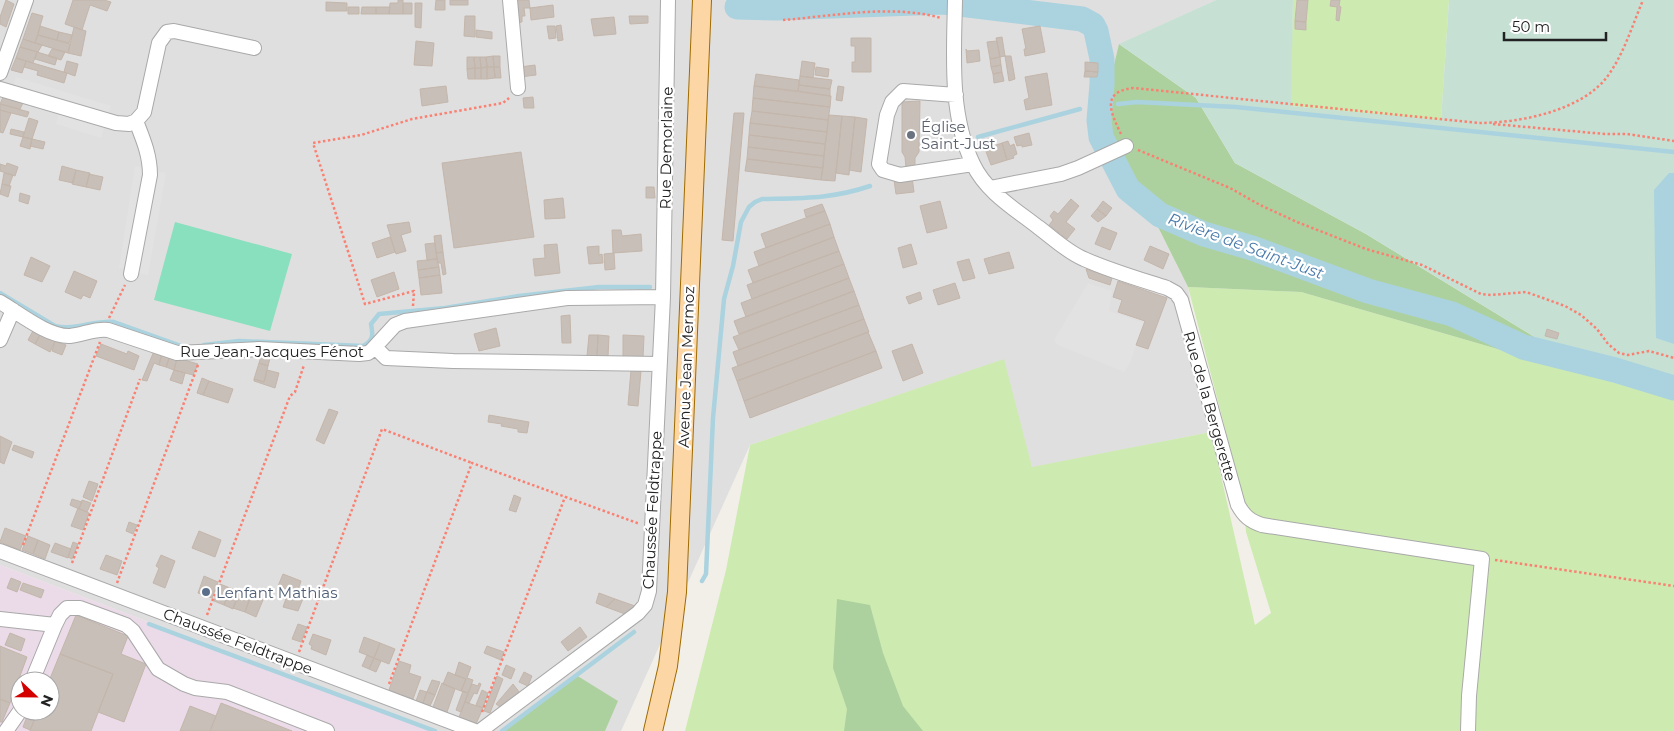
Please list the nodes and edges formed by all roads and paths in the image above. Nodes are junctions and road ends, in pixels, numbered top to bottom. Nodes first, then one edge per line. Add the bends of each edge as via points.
1 (26, 0) edge
2 (510, 0) edge
3 (668, 0) edge
4 (702, 0) edge
5 (1643, 0) edge
6 (954, 11) edge
7 (783, 20) dead end
8 (254, 48) dead end
9 (0, 73) edge
10 (518, 88) joint
11 (0, 89) edge
12 (956, 95) junction
13 (136, 121) junction
14 (1479, 123) junction
15 (1674, 140) edge
16 (1115, 151) junction
17 (973, 164) junction
18 (990, 188) junction
19 (131, 274) joint
20 (414, 291) dead end
21 (663, 297) junction
22 (0, 302) edge
23 (13, 310) junction
24 (111, 314) dead end
25 (104, 329) junction
26 (0, 340) edge
27 (376, 347) junction
28 (308, 352) junction
29 (199, 353) junction
30 (1674, 358) edge
31 (659, 364) junction
32 (140, 379) dead end
33 (472, 463) junction
34 (565, 496) junction
35 (652, 529) junction
36 (0, 552) edge
37 (18, 558) junction
38 (1482, 559) junction
39 (67, 576) junction
40 (1674, 586) edge
41 (113, 593) junction
42 (0, 619) edge
43 (55, 625) junction
44 (203, 627) junction
45 (295, 663) junction
46 (36, 671) edge
47 (384, 697) junction
48 (482, 712) dead end
49 (327, 731) edge
50 (475, 731) edge
51 (480, 731) edge
52 (653, 731) edge
53 (1468, 731) edge

1 - 9 street
2 - 10 street
3 - 21 street, Rue Demorlaine
4 - 52 main road, Avenue Jean Mermoz via 676,602 668,666
5 - 14 path via 1613,68 1580,100 1523,119
6 - 7 path via 923,13 896,10
6 - 12 street, Rue de la Bergerette
8 - 13 street via 174,30 167,32 159,43 144,112
10 - 20 path via 503,103 412,118 361,135 313,144 365,304
11 - 13 street via 123,124
12 - 17 street, Rue de la Bergerette via 962,131
12 - 17 street via 903,91 892,102 887,115 879,164 883,170 900,175
13 - 19 street via 147,150 150,175
14 - 15 path
14 - 16 path via 1133,88 1122,90 1112,98 1110,107
16 - 18 street via 1061,174
16 - 30 path via 1230,188 1297,222 1366,249 1422,265 1481,294 1526,292 1564,306 1581,315 1619,353 1628,355 1649,351
17 - 18 street, Rue de la Bergerette
18 - 38 street, Rue de la Bergerette via 1083,259 1176,293 1181,300 1238,505 1249,519 1262,525
19 - 24 path
21 - 27 street, Rue Jean-Jacques Fénot via 567,298 405,321 395,325
21 - 31 street, Chaussée Feldtrappe
22 - 23 street
23 - 25 street via 61,336
23 - 26 street
25 - 29 street, Rue Jean-Jacques Fénot via 164,350
25 - 37 path
27 - 28 street, Rue Jean-Jacques Fénot via 364,354
27 - 31 street via 386,358
28 - 29 street, Rue Jean-Jacques Fénot via 249,349
28 - 44 path
29 - 41 path via 199,362
31 - 35 street, Chaussée Feldtrappe
32 - 39 path
33 - 34 path
33 - 45 path via 382,429
33 - 47 path
34 - 35 path
34 - 48 path
35 - 51 street, Chaussée Feldtrappe via 649,591 642,609
36 - 37 street, Chaussée Feldtrappe
37 - 39 street, Chaussée Feldtrappe
38 - 40 path
38 - 53 street
39 - 41 street, Chaussée Feldtrappe
41 - 44 street, Chaussée Feldtrappe
42 - 43 street
43 - 46 street
43 - 49 street via 63,611 71,607 120,622 133,631 154,664 170,677 190,687 227,692
44 - 45 street, Chaussée Feldtrappe
45 - 47 street, Chaussée Feldtrappe
47 - 50 street, Chaussée Feldtrappe

